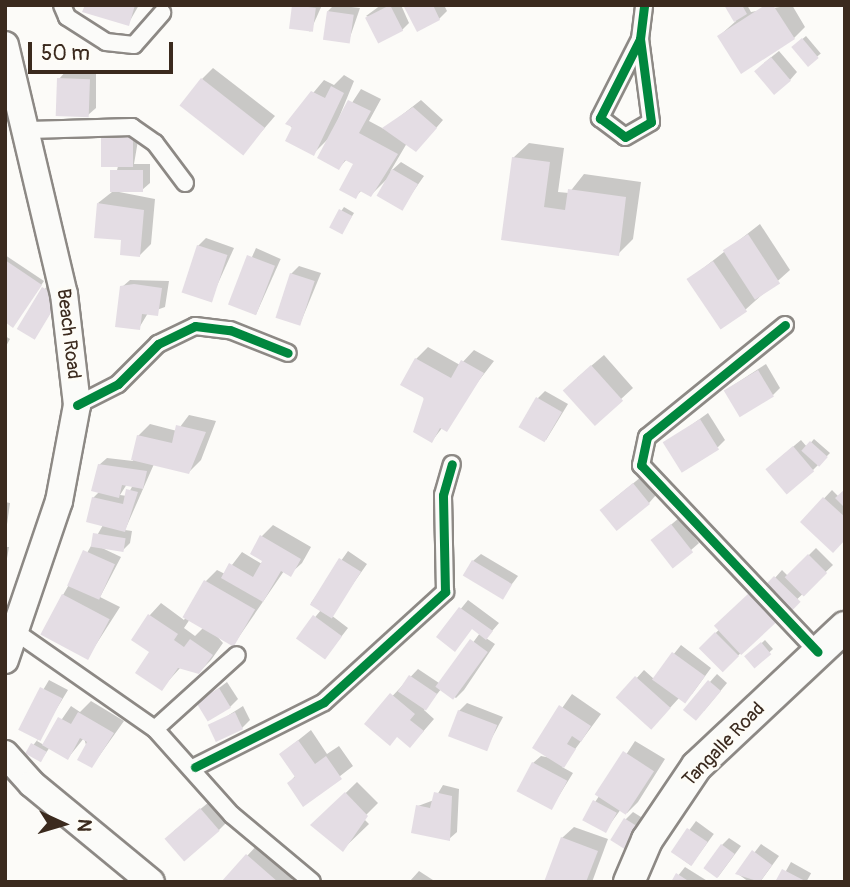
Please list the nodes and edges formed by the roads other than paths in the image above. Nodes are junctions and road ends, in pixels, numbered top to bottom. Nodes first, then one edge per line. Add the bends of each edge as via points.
1 (62, 5) edge
2 (644, 5) edge
3 (162, 13) dead end
4 (640, 39) junction
5 (5, 45) edge
6 (29, 130) junction
7 (185, 183) dead end
8 (785, 325) dead end
9 (288, 353) dead end
10 (77, 405) junction
11 (452, 464) dead end
12 (845, 627) edge
13 (12, 630) junction
14 (818, 652) junction
15 (237, 655) dead end
16 (5, 660) edge
17 (155, 729) junction
18 (5, 754) edge
19 (195, 767) junction
20 (151, 882) edge
21 (313, 882) edge
22 (629, 882) edge

1 - 3 street via 67,17 106,42 134,45
2 - 4 street
4 - 4 street via 600,118 625,137 650,122
5 - 6 main road, Beach Road
6 - 7 street via 132,127 155,143
6 - 10 main road, Beach Road via 64,294
8 - 14 street via 647,437 641,465
9 - 10 street via 230,330 195,326 158,344 118,384
10 - 13 main road, Beach Road via 59,501
11 - 19 street via 443,495 445,592 324,702
12 - 14 highway, Tangalle Road
13 - 16 main road, Beach Road
13 - 17 street
14 - 22 highway, Tangalle Road via 697,766 647,840
15 - 17 street
17 - 19 street
18 - 20 main road via 32,784
19 - 21 street via 232,816

